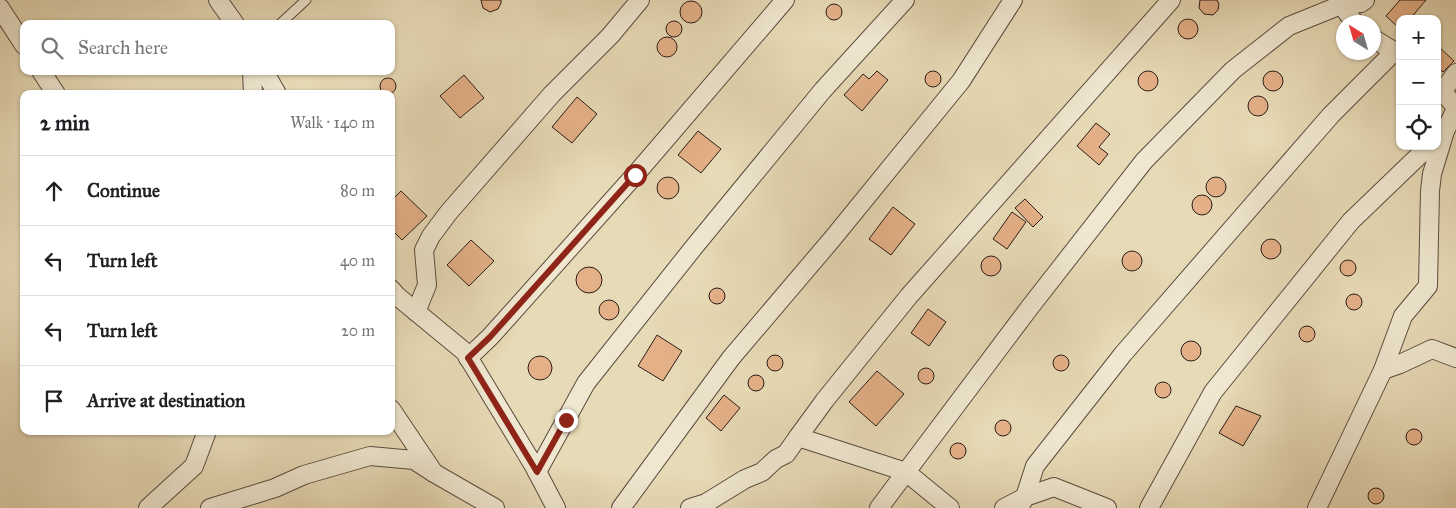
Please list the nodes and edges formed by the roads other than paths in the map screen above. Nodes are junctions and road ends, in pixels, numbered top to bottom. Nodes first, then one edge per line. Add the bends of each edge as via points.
1 (218, 0) edge
2 (306, 0) edge
3 (640, 0) edge
4 (785, 0) edge
5 (905, 0) edge
6 (1013, 0) edge
7 (1171, 0) edge
8 (1365, 0) edge
9 (1339, 2) edge
10 (0, 8) edge
11 (1349, 15) edge
12 (233, 20) edge
13 (284, 20) edge
14 (20, 39) edge
15 (1381, 43) edge
16 (1396, 52) edge
17 (1396, 54) edge
18 (1456, 73) edge
19 (44, 75) edge
20 (252, 75) edge
21 (266, 75) edge
22 (1441, 87) edge
23 (1441, 89) edge
24 (53, 90) edge
25 (253, 90) edge
26 (276, 90) edge
27 (1456, 108) edge
28 (1441, 135) edge
29 (1425, 150) edge
30 (1438, 150) edge
31 (395, 293) edge
32 (416, 312) junction
33 (468, 358) junction
34 (1456, 358) edge
35 (1383, 370) junction
36 (395, 415) edge
37 (206, 435) edge
38 (798, 436) junction
39 (537, 472) junction
40 (906, 472) junction
41 (434, 473) junction
42 (1022, 502) edge
43 (148, 508) edge
44 (210, 508) edge
45 (495, 508) edge
46 (556, 508) edge
47 (621, 508) edge
48 (690, 508) edge
49 (880, 508) edge
50 (950, 508) edge
51 (1004, 508) edge
52 (1107, 508) edge
53 (1149, 508) edge
54 (1317, 508) edge

1 - 12 street
2 - 13 lane
3 - 32 street via 610,36 552,94 431,236 424,250 427,285
4 - 33 street via 635,175
5 - 39 street via 823,90 586,383
6 - 47 street via 961,81 731,358
7 - 38 street via 909,296
8 - 9 street via 1361,3
9 - 11 street
9 - 40 street via 1289,26 1233,70 1144,161
10 - 14 street
15 - 16 street
17 - 42 street via 1331,116 1123,354 1035,466
18 - 22 street
19 - 24 street
20 - 25 street
21 - 26 street
23 - 27 street
27 - 28 street
29 - 53 street via 1351,221 1213,392
30 - 35 street via 1430,191 1428,286 1403,316
31 - 32 street
32 - 33 street
33 - 39 street
34 - 35 street via 1432,349
35 - 54 street
36 - 41 street
37 - 43 street via 194,466
38 - 40 street
38 - 48 street via 786,454 762,472 706,503
39 - 46 street
40 - 49 street
40 - 50 street
41 - 44 street via 414,460 370,456 304,474 275,488
41 - 45 street
42 - 51 street
42 - 52 street via 1054,487

